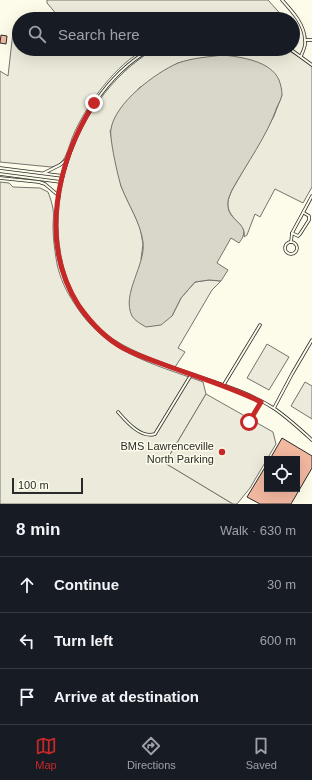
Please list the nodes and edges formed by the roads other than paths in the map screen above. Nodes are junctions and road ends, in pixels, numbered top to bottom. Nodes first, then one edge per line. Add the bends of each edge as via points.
1 (282, 0) edge
2 (292, 12) edge
3 (300, 23) edge
4 (306, 40) junction
5 (312, 40) edge
6 (141, 56) edge
7 (301, 56) joint
8 (312, 65) edge
9 (68, 158) junction
10 (0, 168) edge
11 (28, 171) junction
12 (44, 173) junction
13 (0, 174) edge
14 (63, 176) junction
15 (26, 177) junction
16 (0, 178) edge
17 (61, 182) junction
18 (59, 196) junction
19 (312, 196) edge
20 (304, 213) junction
21 (292, 233) junction
22 (291, 242) junction
23 (260, 325) dead end
24 (312, 340) edge
25 (191, 375) junction
26 (223, 386) junction
27 (261, 402) junction
28 (274, 408) junction
29 (118, 412) dead end
30 (249, 422) dead end
31 (312, 440) edge

1 - 2 lane
3 - 4 lane
4 - 5 lane
4 - 7 lane
6 - 9 lane via 128,65 104,90 86,116
7 - 8 lane
9 - 12 lane via 60,166
9 - 14 lane
10 - 11 lane
11 - 12 lane
11 - 15 lane
12 - 14 lane
13 - 15 lane
14 - 17 lane
15 - 17 lane
16 - 18 lane via 39,182
17 - 18 lane
18 - 25 lane via 56,242 60,265 72,294 84,313 104,335 122,347
19 - 20 lane
20 - 21 lane
20 - 21 lane via 309,216 309,220 298,236
21 - 22 lane
22 - 22 lane via 285,248 290,254 295,253 297,249
23 - 26 lane
24 - 28 lane
25 - 26 lane
25 - 29 lane via 155,434 142,433
26 - 27 lane
27 - 28 lane
27 - 30 lane
28 - 31 lane

